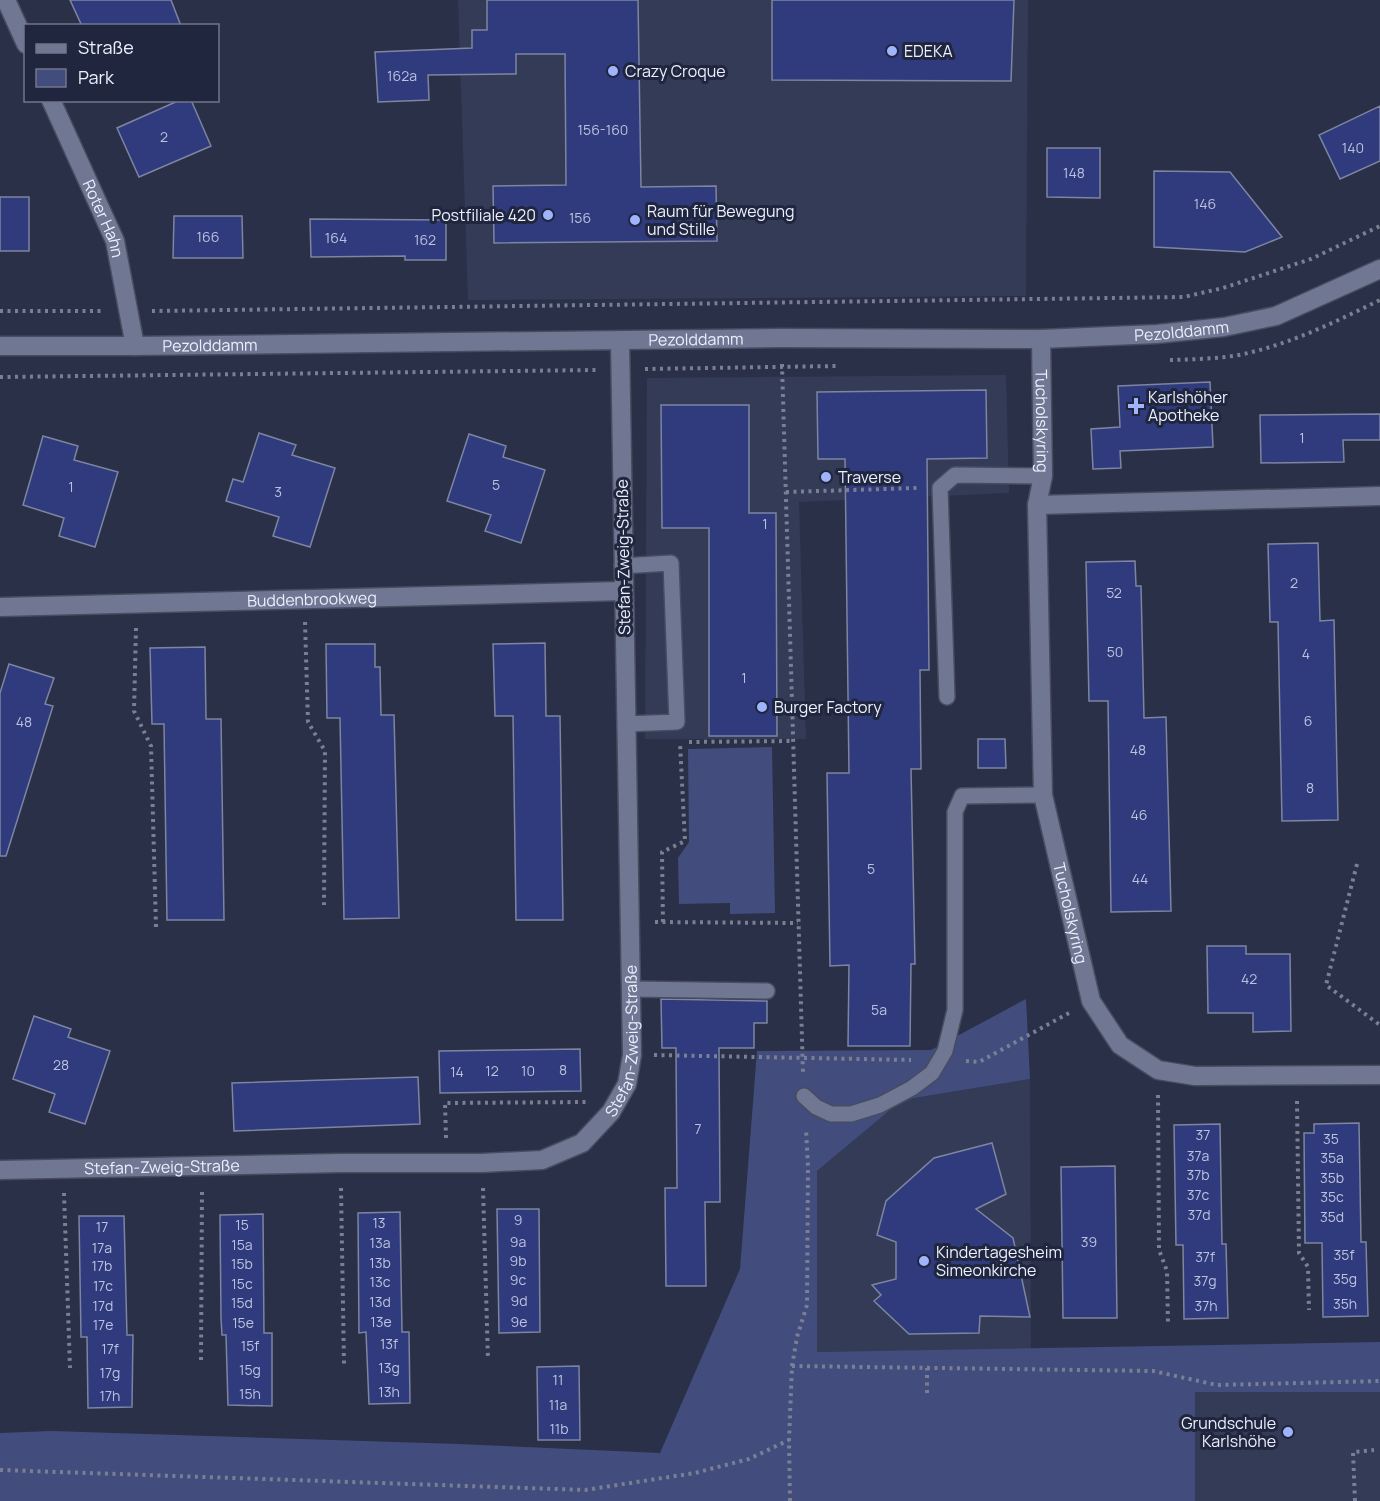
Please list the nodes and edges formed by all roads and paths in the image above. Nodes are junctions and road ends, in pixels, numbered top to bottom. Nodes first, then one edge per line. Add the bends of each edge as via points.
1 (6, 0) edge
2 (24, 40) edge
3 (52, 102) edge
4 (1380, 226) edge
5 (1380, 269) edge
6 (0, 311) edge
7 (128, 311) junction
8 (781, 338) junction
9 (1041, 339) junction
10 (620, 341) junction
11 (0, 346) edge
12 (135, 346) junction
13 (1043, 476) junction
14 (940, 488) junction
15 (786, 492) junction
16 (1380, 496) edge
17 (1037, 505) junction
18 (622, 566) junction
19 (623, 591) junction
20 (304, 598) junction
21 (136, 603) junction
22 (0, 607) edge
23 (947, 697) dead end
24 (626, 724) junction
25 (793, 741) junction
26 (669, 742) dead end
27 (680, 742) junction
28 (1043, 795) junction
29 (1357, 864) dead end
30 (324, 905) dead end
31 (630, 922) junction
32 (663, 922) junction
33 (798, 923) junction
34 (156, 927) dead end
35 (631, 990) junction
36 (767, 991) dead end
37 (1091, 1001) junction
38 (1380, 1025) edge
39 (632, 1055) junction
40 (802, 1056) junction
41 (940, 1061) junction
42 (1158, 1070) junction
43 (1296, 1075) junction
44 (1380, 1075) edge
45 (804, 1096) junction
46 (617, 1101) junction
47 (341, 1163) junction
48 (447, 1163) junction
49 (482, 1163) junction
50 (202, 1166) junction
51 (63, 1168) junction
52 (0, 1170) edge
53 (1309, 1311) dead end
54 (1167, 1324) dead end
55 (201, 1359) dead end
56 (488, 1360) dead end
57 (344, 1364) dead end
58 (792, 1366) junction
59 (70, 1368) dead end
60 (927, 1368) junction
61 (1380, 1382) edge
62 (927, 1393) dead end
63 (789, 1440) junction
64 (1374, 1450) dead end
65 (0, 1470) edge
66 (790, 1501) edge
67 (1355, 1501) edge

1 - 2 street
3 - 7 street, Roter Hahn via 115,242
4 - 7 path via 1311,259 1184,297
5 - 9 street, Pezolddamm via 1276,316 1224,327
6 - 7 path
7 - 12 street, Roter Hahn
8 - 9 street, Pezolddamm
8 - 10 street, Pezolddamm
8 - 15 path
9 - 13 street, Tucholskyring
10 - 12 street, Pezolddamm
10 - 18 street, Stefan-Zweig-Straße
11 - 12 street, Pezolddamm
13 - 14 lane via 955,476
13 - 17 street, Tucholskyring
14 - 15 path
14 - 23 lane
15 - 25 path
16 - 17 street
17 - 28 street, Tucholskyring
18 - 19 street, Stefan-Zweig-Straße
18 - 24 lane via 671,563 677,722
19 - 20 street, Buddenbrookweg
19 - 24 street, Stefan-Zweig-Straße
20 - 21 street, Buddenbrookweg
20 - 30 path via 308,722 325,751
21 - 22 street, Buddenbrookweg
21 - 34 path via 134,711 151,746
24 - 31 street, Stefan-Zweig-Straße
25 - 27 path
25 - 33 path
26 - 27 path
27 - 32 path via 685,841 662,852
28 - 37 street, Tucholskyring
28 - 41 lane via 962,796 955,812 955,1010
29 - 38 path via 1326,985
31 - 32 path
31 - 35 street, Stefan-Zweig-Straße
32 - 33 path
33 - 40 path
35 - 36 lane
35 - 39 street, Stefan-Zweig-Straße
37 - 41 path via 979,1062
37 - 42 street, Tucholskyring via 1120,1045
39 - 40 path
39 - 46 street, Stefan-Zweig-Straße via 627,1084
40 - 41 path
40 - 45 path
41 - 45 lane via 932,1073 912,1088 880,1105 851,1114 831,1114
42 - 43 street, Tucholskyring via 1195,1076
42 - 54 path via 1159,1250 1167,1271
43 - 44 street, Tucholskyring
43 - 53 path via 1299,1252 1308,1266
45 - 58 path via 807,1305
46 - 48 path via 445,1103
46 - 49 street, Stefan-Zweig-Straße via 582,1143 542,1160
47 - 48 street, Stefan-Zweig-Straße
47 - 50 street, Stefan-Zweig-Straße
47 - 57 path
48 - 49 street, Stefan-Zweig-Straße
49 - 56 path
50 - 51 street, Stefan-Zweig-Straße
50 - 55 path
51 - 52 street, Stefan-Zweig-Straße
51 - 59 path
58 - 60 path
58 - 63 path
60 - 61 path via 1153,1371 1217,1385
60 - 62 path
63 - 65 path via 749,1459 695,1473 585,1490
63 - 66 path
64 - 67 path via 1353,1452

